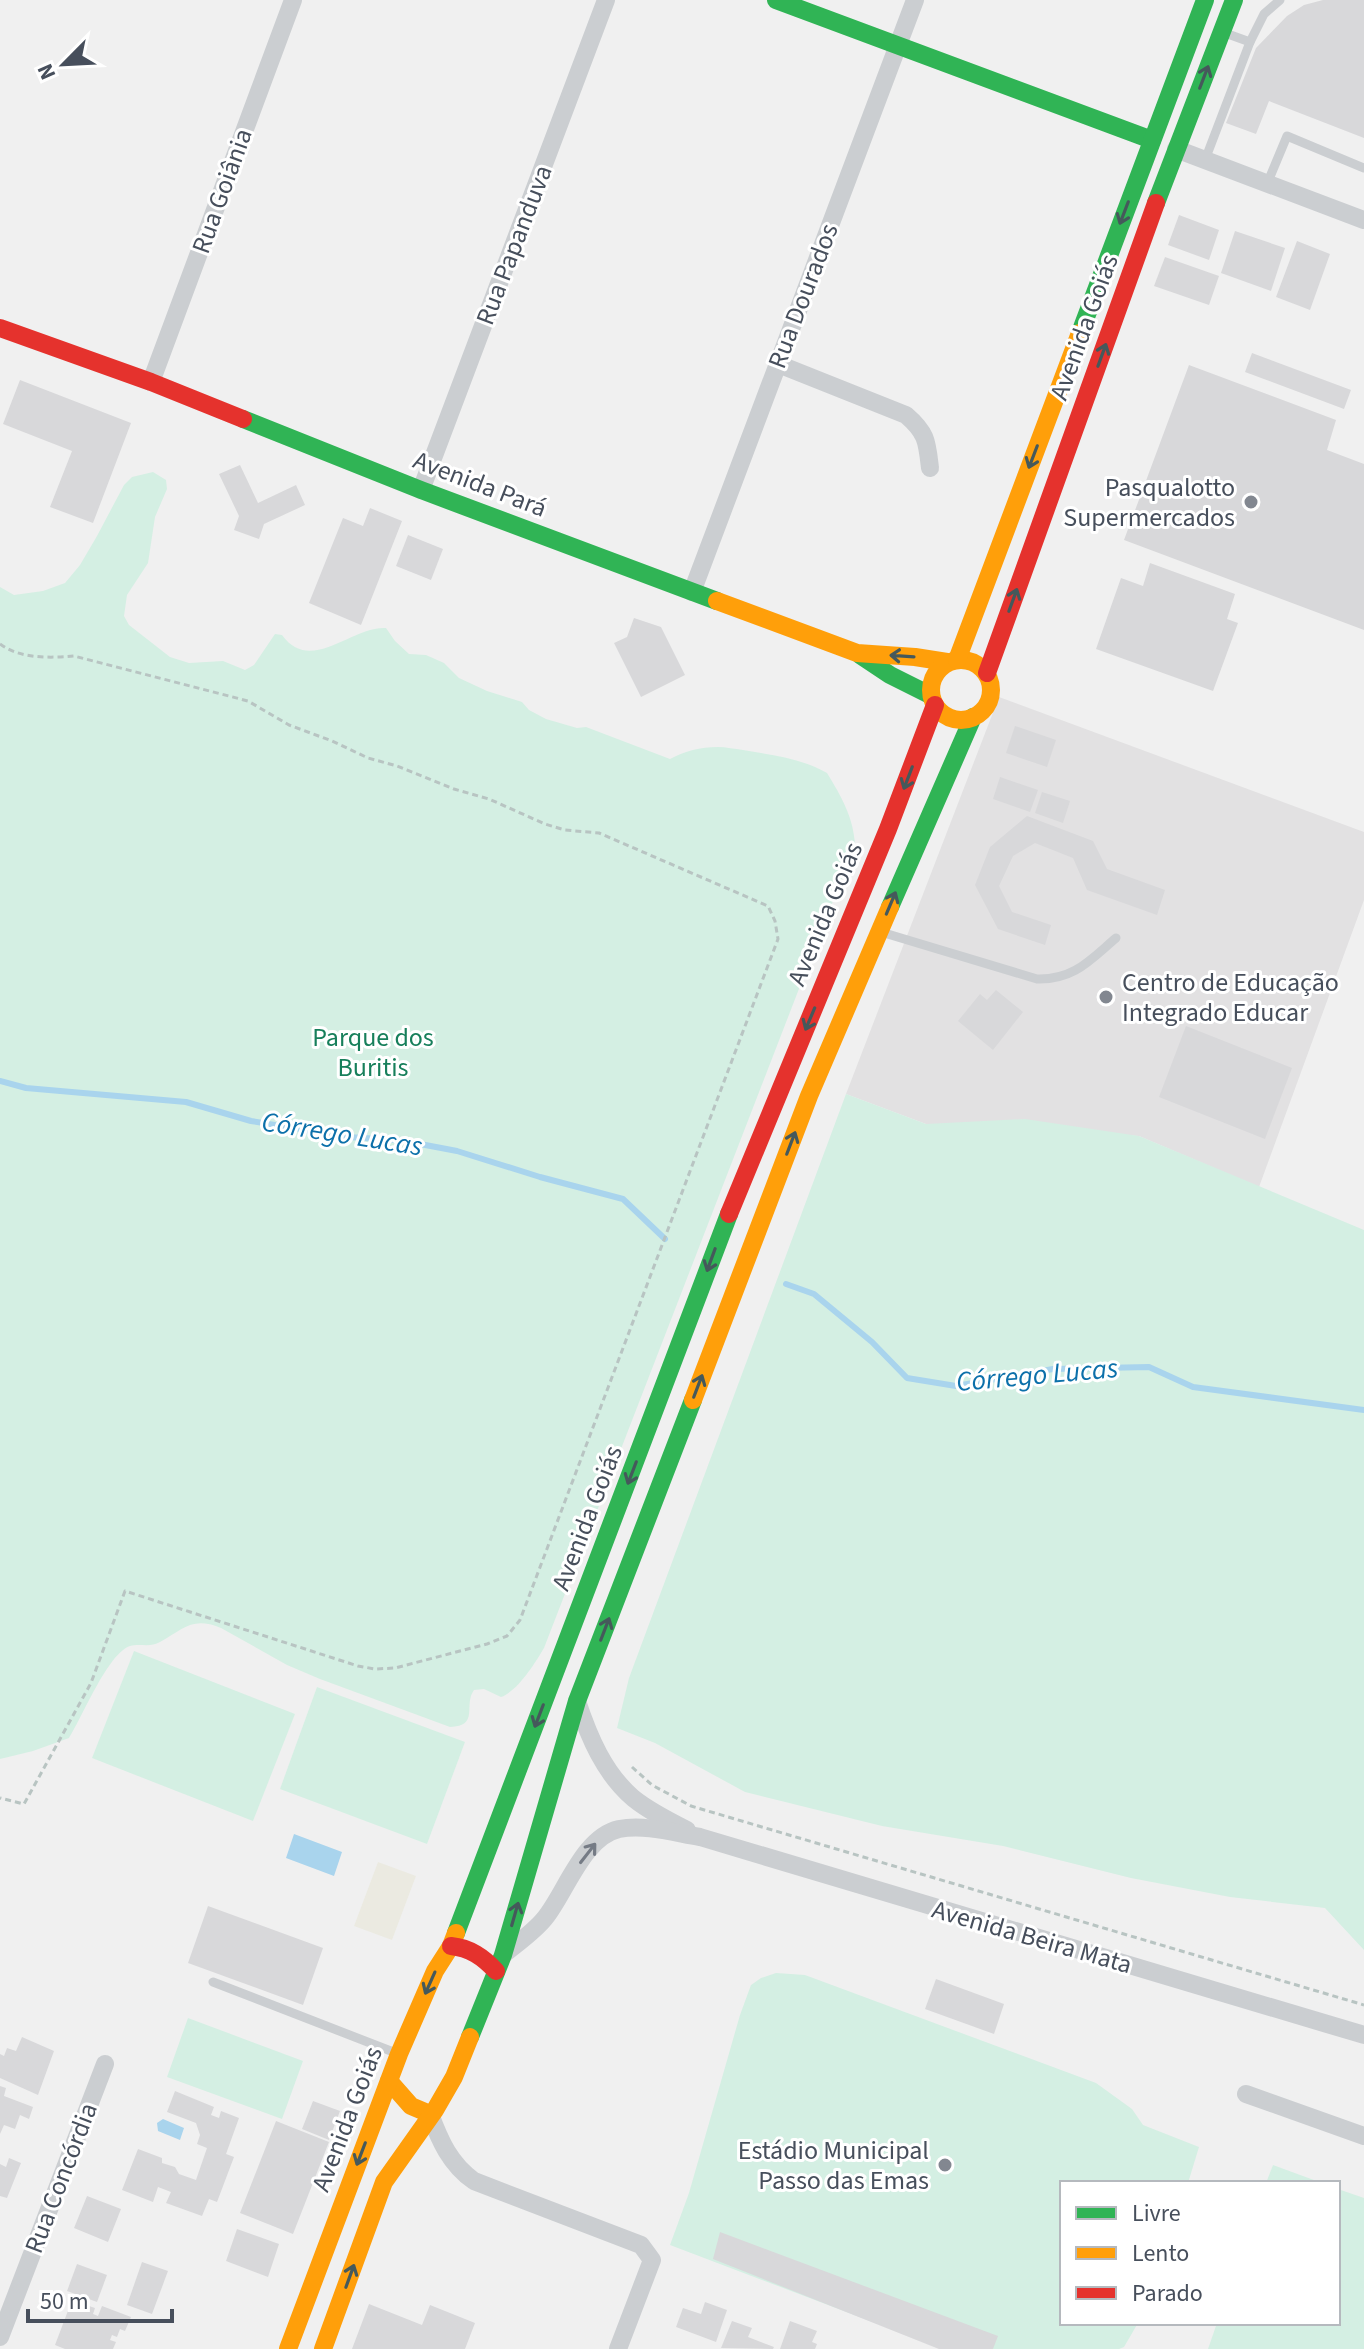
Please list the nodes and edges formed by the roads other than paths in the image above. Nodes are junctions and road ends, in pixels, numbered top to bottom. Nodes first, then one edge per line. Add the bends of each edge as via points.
1 (293, 0) edge
2 (606, 0) edge
3 (776, 0) edge
4 (915, 0) edge
5 (1205, 0) edge
6 (1234, 0) edge
7 (1280, 0) edge
8 (1222, 32) junction
9 (1250, 42) junction
10 (898, 45) junction
11 (1152, 140) junction
12 (1176, 149) junction
13 (1205, 160) junction
14 (1364, 168) edge
15 (1267, 184) junction
16 (1364, 220) edge
17 (0, 328) edge
18 (778, 364) junction
19 (151, 382) junction
20 (930, 468) dead end
21 (421, 490) junction
22 (692, 592) junction
23 (857, 653) junction
24 (952, 661) junction
25 (987, 673) junction
26 (933, 700) junction
27 (973, 717) junction
28 (879, 931) junction
29 (1116, 938) dead end
30 (577, 1701) junction
31 (700, 1837) junction
32 (451, 1946) junction
33 (499, 1963) junction
34 (213, 1982) dead end
35 (1364, 2035) edge
36 (399, 2054) junction
37 (105, 2064) dead end
38 (389, 2081) junction
39 (1246, 2094) dead end
40 (430, 2114) junction
41 (1364, 2136) edge
42 (0, 2337) edge
43 (288, 2349) edge
44 (323, 2349) edge
45 (618, 2349) edge

1 - 19 street, Rua Goiânia
2 - 21 street, Rua Papanduva
3 - 10 main road
4 - 10 street, Rua Dourados
5 - 11 main road, Avenida Goiás
6 - 8 main road, Avenida Goiás
7 - 9 lane via 1264,14
8 - 9 lane
12 -> 8 main road, Avenida Goiás
9 - 13 lane
10 - 11 main road
10 - 18 street, Rua Dourados
11 -> 24 main road, Avenida Goiás
12 - 13 street
25 -> 12 main road, Avenida Goiás
13 - 15 street
14 - 15 lane via 1287,136
15 - 16 street
17 - 19 main road, Avenida Pará
18 - 20 street via 906,415 927,439
18 - 22 street, Rua Dourados
19 - 21 main road, Avenida Pará
21 - 22 main road, Avenida Pará
22 - 23 main road, Avenida Pará
24 -> 23 main road, Avenida Pará
23 - 26 main road
24 - 25 main road via 974,662
24 - 26 main road via 935,675
25 - 27 main road via 988,704
26 - 27 main road via 956,720
26 -> 32 main road, Avenida Goiás via 888,829 724,1225
28 -> 27 main road
28 - 29 lane via 1055,980 1072,974
30 -> 28 main road via 809,1096
30 - 31 street, Avenida Beira Mata via 597,1753 613,1776 633,1798
33 -> 30 main road
33 -> 31 street, Avenida Beira Mata via 545,1920 574,1871 608,1832 637,1828
31 - 35 street, Avenida Beira Mata
32 - 33 main road
32 -> 36 main road, Avenida Goiás
33 - 40 main road via 454,2077
34 - 36 lane
36 - 38 main road, Avenida Goiás
37 - 42 street, Rua Concórdia
38 - 40 main road via 411,2108
38 -> 43 main road, Avenida Goiás
39 - 41 street
44 -> 40 main road via 384,2182
40 - 45 street via 447,2154 474,2181 641,2245 652,2260

